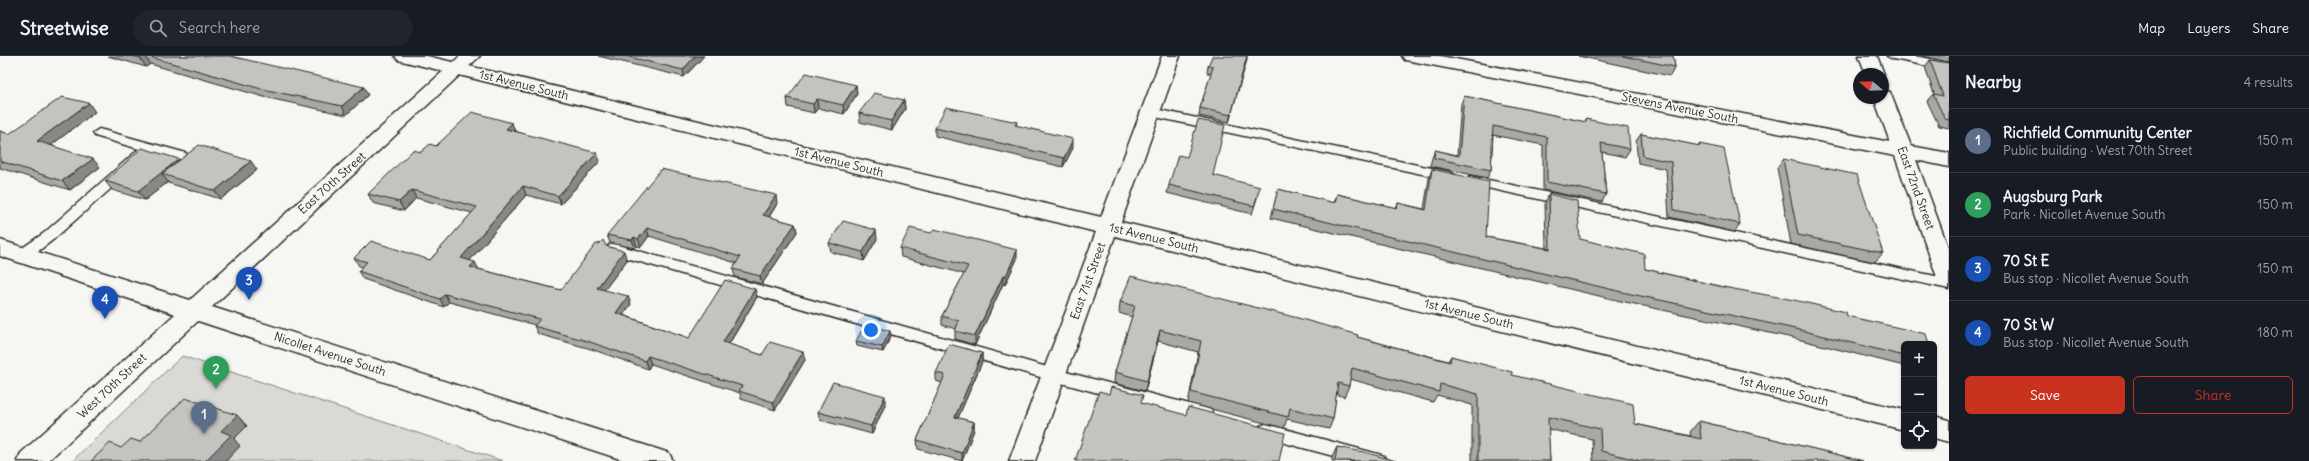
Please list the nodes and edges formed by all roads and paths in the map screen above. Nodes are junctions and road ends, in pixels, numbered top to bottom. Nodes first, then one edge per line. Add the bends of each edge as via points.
1 (404, 56) edge
2 (1171, 56) edge
3 (1411, 56) edge
4 (1868, 56) edge
5 (1893, 56) edge
6 (464, 62) edge
7 (1949, 66) edge
8 (1873, 68) edge
9 (1886, 104) edge
10 (1150, 112) junction
11 (99, 133) dead end
12 (149, 148) junction
13 (1903, 151) junction
14 (181, 156) dead end
15 (1949, 160) edge
16 (1108, 227) junction
17 (0, 248) edge
18 (614, 249) edge
19 (23, 256) junction
20 (1949, 280) edge
21 (1949, 284) edge
22 (193, 310) junction
23 (1054, 375) junction
24 (1216, 418) edge
25 (1901, 419) edge
26 (1254, 428) edge
27 (1937, 428) edge
28 (1949, 431) edge
29 (30, 461) edge
30 (660, 461) edge
31 (1022, 461) edge
32 (1378, 461) edge

1 - 6 street, 1st Avenue South
2 - 10 street, East 71st Street
3 - 13 street, Stevens Avenue South
4 - 8 street
5 - 7 lane
6 - 16 street, 1st Avenue South
6 - 22 street, East 70th Street
9 - 13 street, East 72nd Street
10 - 16 street, East 71st Street
10 - 21 lane
11 - 12 lane
12 - 14 lane
12 - 19 lane
13 - 15 street, Stevens Avenue South
13 - 20 street, East 72nd Street
16 - 23 street, East 71st Street
16 - 25 street, 1st Avenue South
17 - 19 street, Nicollet Avenue South
18 - 23 lane
19 - 22 street, Nicollet Avenue South
22 - 29 street, West 70th Street
22 - 30 street, Nicollet Avenue South
23 - 24 lane
23 - 31 street, East 71st Street
26 - 32 lane
27 - 28 street

